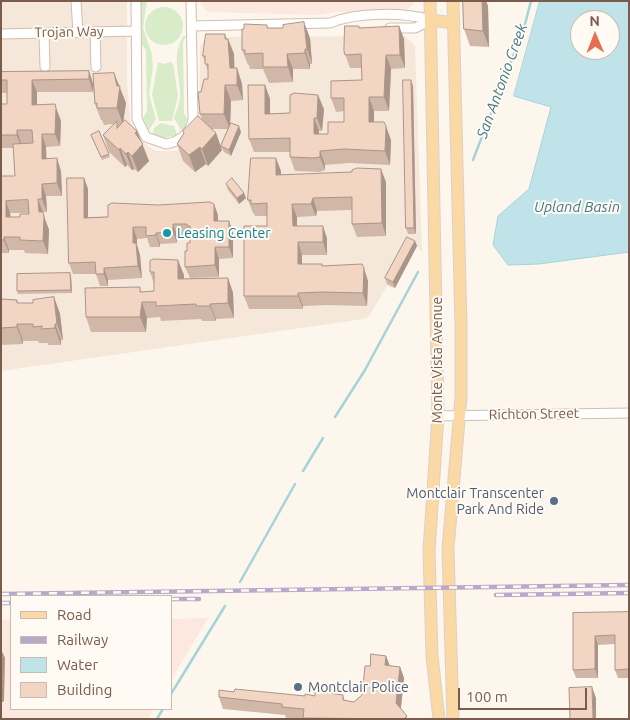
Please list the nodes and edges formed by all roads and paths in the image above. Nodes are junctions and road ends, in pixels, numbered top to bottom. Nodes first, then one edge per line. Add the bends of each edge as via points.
1 (76, 1) edge
2 (136, 1) edge
3 (191, 1) edge
4 (430, 1) edge
5 (453, 1) edge
6 (430, 20) junction
7 (454, 23) junction
8 (330, 24) junction
9 (192, 26) junction
10 (380, 29) edge
11 (345, 30) edge
12 (136, 31) junction
13 (95, 32) junction
14 (44, 33) junction
15 (78, 33) junction
16 (1, 34) edge
17 (44, 66) dead end
18 (96, 67) dead end
19 (629, 413) edge
20 (459, 415) junction
21 (438, 416) junction
22 (439, 719) edge
23 (453, 719) edge

1 - 15 street
2 - 12 street
3 - 9 street
4 - 6 main road, Monte Vista Avenue
5 - 7 main road, Monte Vista Avenue
6 - 7 main road
6 - 8 street via 412,15 345,17
6 - 10 street via 415,28
6 - 21 main road, Monte Vista Avenue
7 - 20 main road, Monte Vista Avenue via 461,327
8 - 9 street
8 - 11 street
9 - 12 street via 192,124 180,140 166,144 146,137 139,126
12 - 13 street, Trojan Way
13 - 15 street, Trojan Way
13 - 18 street
14 - 15 street, Trojan Way
14 - 16 street, Trojan Way
14 - 17 street
19 - 20 street, Richton Street
20 - 21 street, Richton Street
20 - 23 main road, Monte Vista Avenue via 448,549
21 - 22 main road, Monte Vista Avenue via 429,550 432,656

